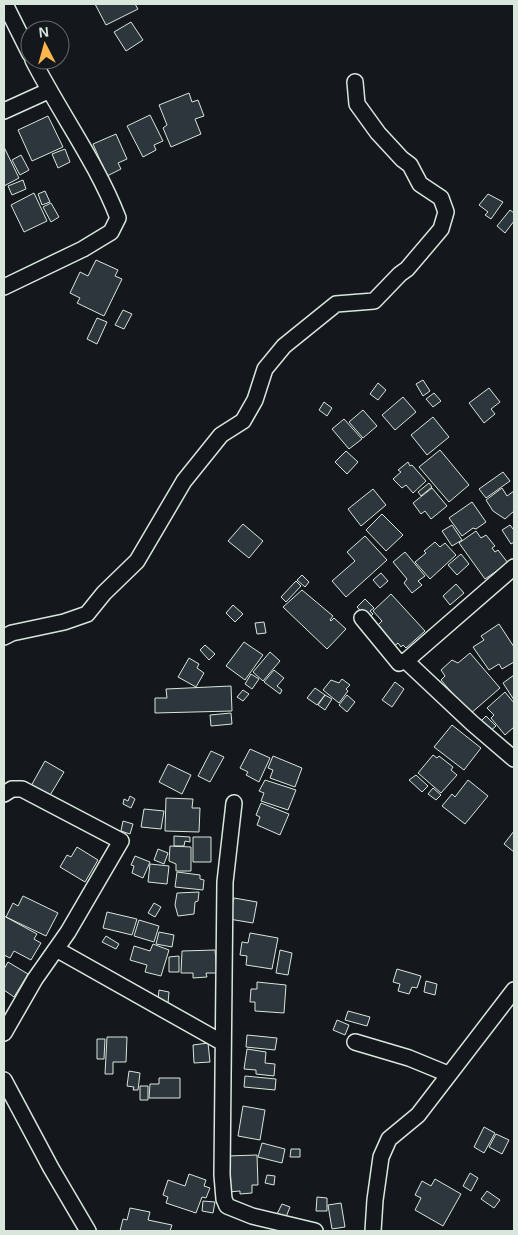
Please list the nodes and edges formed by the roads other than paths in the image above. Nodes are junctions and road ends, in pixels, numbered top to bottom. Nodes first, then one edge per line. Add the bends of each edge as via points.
1 (5, 4) edge
2 (20, 34) edge
3 (38, 70) edge
4 (355, 82) dead end
5 (48, 90) junction
6 (4, 111) edge
7 (4, 287) edge
8 (514, 567) edge
9 (362, 618) dead end
10 (4, 636) edge
11 (406, 661) junction
12 (514, 759) edge
13 (4, 794) edge
14 (234, 803) dead end
15 (56, 949) junction
16 (514, 990) edge
17 (4, 1033) edge
18 (356, 1042) dead end
19 (224, 1043) junction
20 (448, 1074) junction
21 (4, 1080) edge
22 (88, 1231) edge
23 (315, 1231) edge
24 (373, 1231) edge

1 - 2 street
3 - 5 street
4 - 10 street via 358,104 378,133 410,165 420,184 441,198 446,212 441,229 374,301 336,304 284,346 265,369 255,400 243,421 221,435 184,481 136,561 86,614
5 - 6 street
5 - 7 street via 109,194 118,218 111,232
8 - 11 street
9 - 11 street via 399,663
11 - 12 street
13 - 15 street via 12,789 22,789 121,841
14 - 19 street via 225,882
15 - 17 street via 34,979
15 - 19 street
16 - 20 street
18 - 20 street
19 - 23 street via 222,1175 227,1206 252,1216
20 - 24 street via 418,1115 390,1139 381,1157
21 - 22 street

